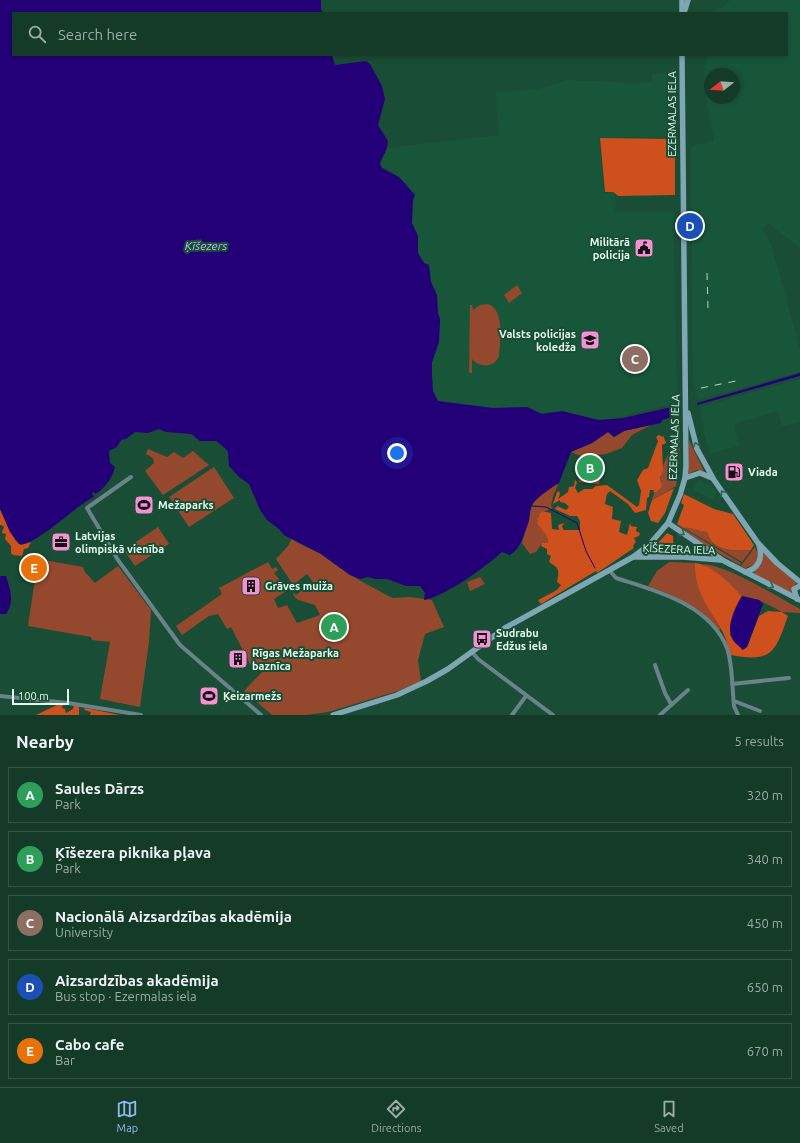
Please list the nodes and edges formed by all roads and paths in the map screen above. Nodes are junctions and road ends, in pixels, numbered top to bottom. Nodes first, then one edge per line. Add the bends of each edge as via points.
1 (682, 0) edge
2 (688, 0) edge
3 (683, 12) edge
4 (683, 12) edge
5 (682, 56) edge
6 (686, 406) junction
7 (131, 477) dead end
8 (685, 478) junction
9 (714, 480) junction
10 (668, 523) junction
11 (758, 543) junction
12 (634, 558) junction
13 (724, 560) junction
14 (610, 571) junction
15 (745, 572) junction
16 (800, 582) edge
17 (800, 586) edge
18 (799, 600) edge
19 (472, 652) junction
20 (655, 665) dead end
21 (789, 678) dead end
22 (732, 684) junction
23 (688, 690) dead end
24 (0, 696) edge
25 (526, 696) junction
26 (734, 701) junction
27 (671, 704) junction
28 (760, 711) dead end
29 (141, 715) edge
30 (261, 715) edge
31 (333, 715) edge
32 (512, 715) edge
33 (553, 715) edge
34 (660, 715) edge
35 (738, 715) edge

1 - 3 street
2 - 4 street
5 - 6 street, EZERMALAS IELA
6 - 8 street, EZERMALAS IELA
9 -> 6 street via 697,449
7 - 30 street via 87,508 115,555 180,645
8 - 9 street via 700,473
8 - 10 street, EZERMALAS IELA
11 -> 9 street
10 - 12 street, EZERMALAS IELA
10 -> 13 street, ĶĪŠEZERA IELA
11 - 15 street via 761,555 758,565
11 - 16 street
12 - 13 street, ĶĪŠEZERA IELA via 683,557
12 - 14 street, EZERMALAS IELA
13 - 15 street, ĶĪŠEZERA IELA
14 - 19 street, EZERMALAS IELA via 505,628
14 - 22 street via 616,578 674,598 704,616 727,648
15 -> 18 street, ĶĪŠEZERA IELA
17 - 18 street, ĶĪŠEZERA IELA via 794,589
19 - 25 street
19 - 31 street, EZERMALAS IELA via 445,672 412,688 382,701
20 - 27 street
21 - 22 street
22 - 26 street
23 - 27 street
24 - 29 street
25 - 32 street
25 - 33 street
26 - 28 street
26 - 35 street
27 - 34 street

